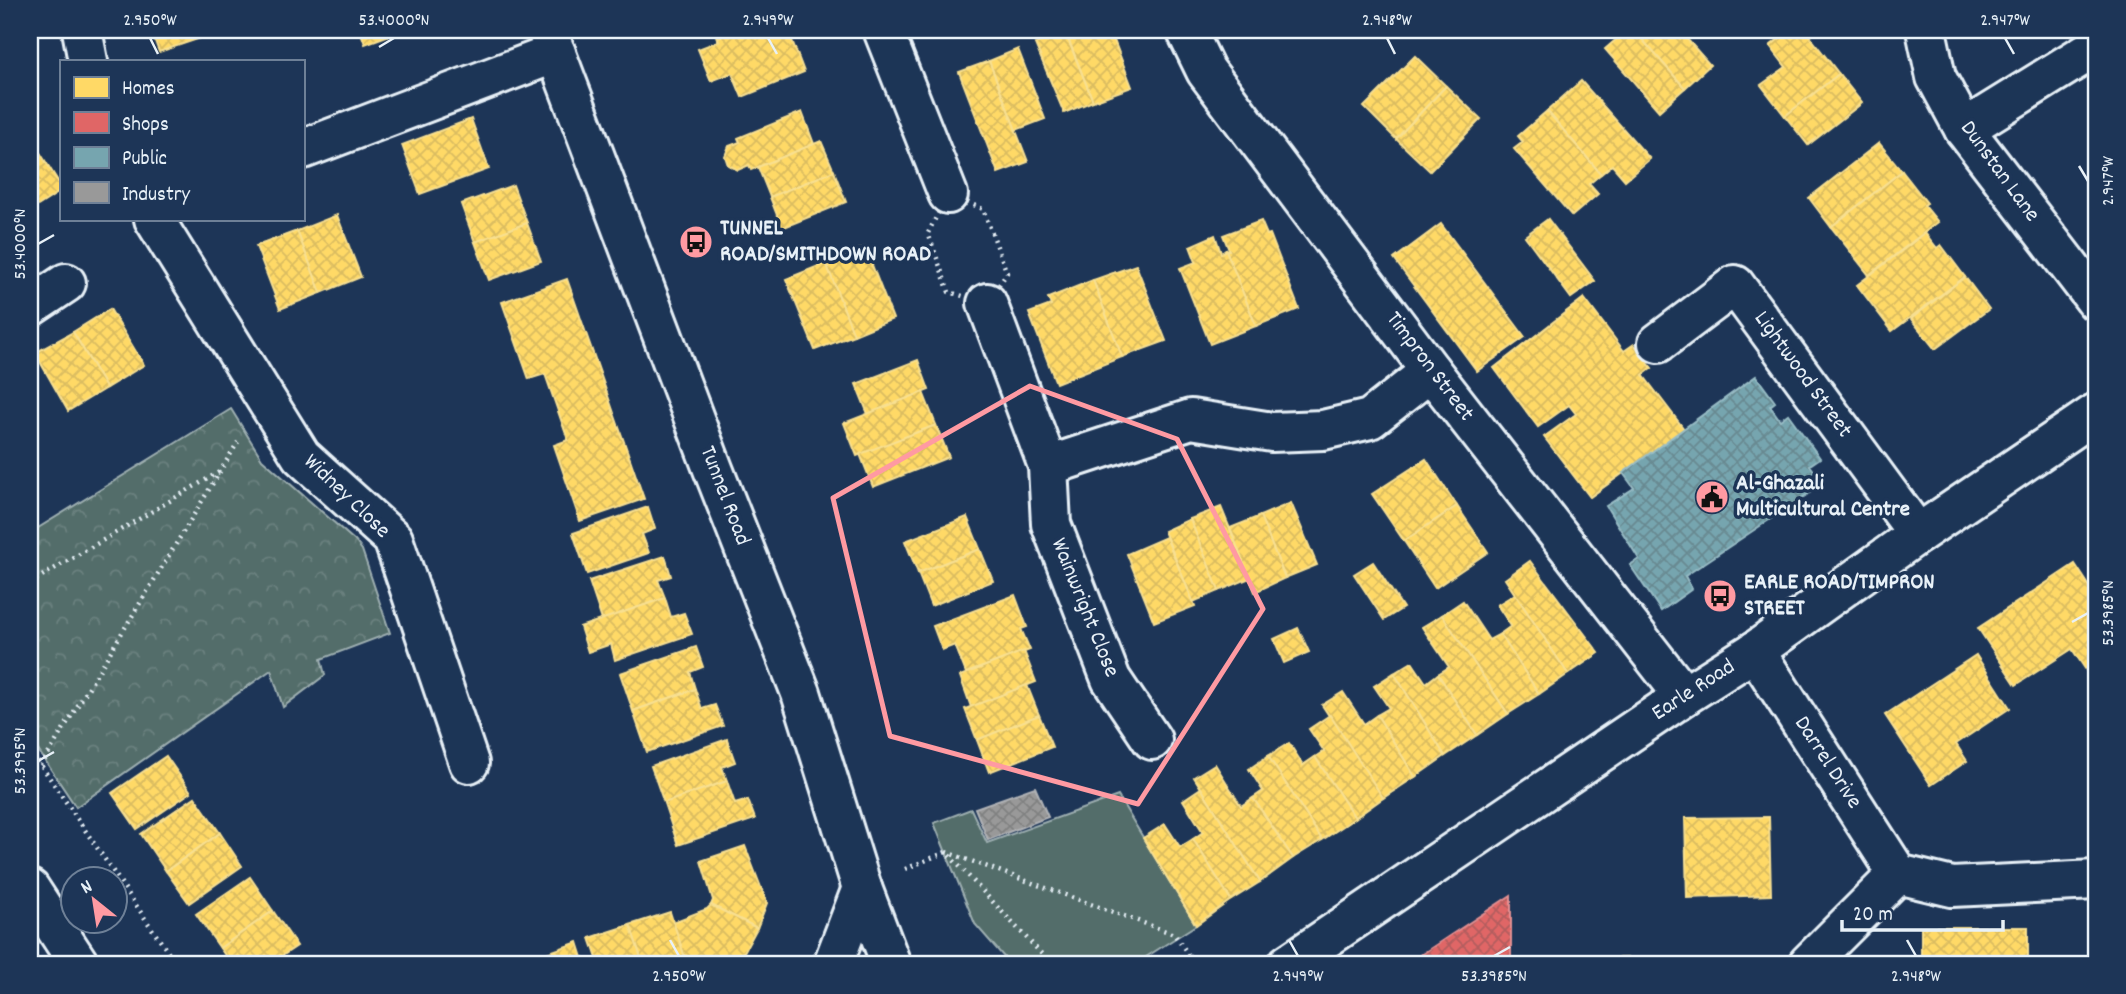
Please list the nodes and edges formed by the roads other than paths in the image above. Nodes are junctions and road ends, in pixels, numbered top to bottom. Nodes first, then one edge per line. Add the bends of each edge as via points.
1 (82, 30) edge
2 (883, 30) edge
3 (1186, 30) edge
4 (1926, 30) edge
5 (552, 41) edge
6 (2096, 47) edge
7 (88, 60) edge
8 (1964, 129) junction
9 (304, 149) edge
10 (947, 194) road end
11 (155, 220) edge
12 (66, 283) dead end
13 (2096, 301) edge
14 (987, 303) road end
15 (30, 307) edge
16 (1658, 343) dead end
17 (1431, 371) junction
18 (2096, 413) edge
19 (1048, 466) junction
20 (1918, 534) junction
21 (1755, 651) junction
22 (1684, 696) junction
23 (1152, 740) dead end
24 (469, 763) dead end
25 (1898, 874) junction
26 (2096, 880) edge
27 (862, 888) junction
28 (30, 889) edge
29 (79, 964) edge
30 (833, 964) edge
31 (891, 964) edge
32 (1288, 964) edge
33 (1808, 964) edge

1 - 7 street
2 - 10 street
3 - 17 street, Timpron Street via 1206,71
4 - 8 street, Dunstan Lane via 1936,77
5 - 9 street
5 - 27 street, Tunnel Road via 801,693
6 - 8 street
8 - 13 street, Dunstan Lane
11 - 24 street, Widney Close via 301,456 393,539
12 - 15 street
14 - 19 street, Wainwright Close
16 - 20 street, Lightwood Street via 1735,285
17 - 19 street via 1370,419 1358,422 1323,430 1272,432 1191,419
17 - 22 street, Timpron Street
18 - 20 street, Earle Road
19 - 23 street, Wainwright Close via 1051,524 1111,679
20 - 21 street, Earle Road
21 - 22 street, Earle Road
21 - 25 street, Darrel Drive
22 - 32 street, Earle Road
25 - 26 street via 1952,887
25 - 33 street
27 - 30 street
27 - 31 street, Tunnel Road
28 - 29 street

